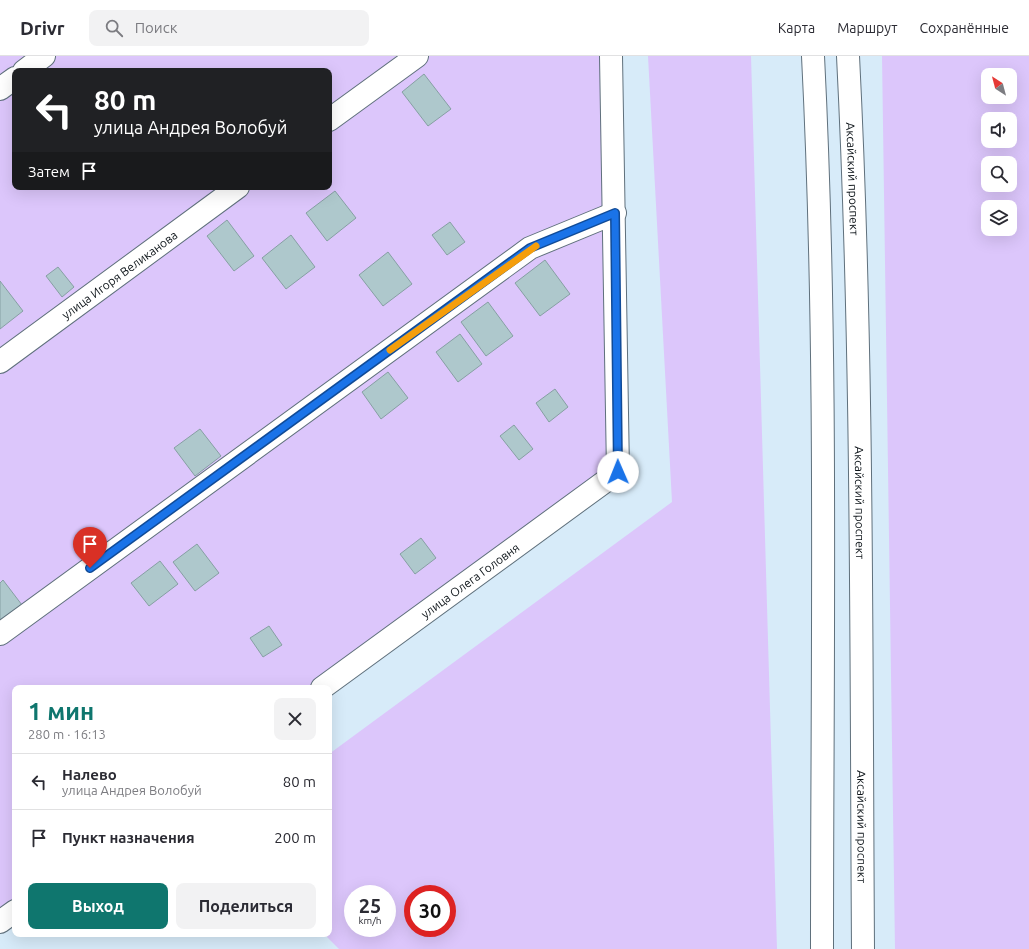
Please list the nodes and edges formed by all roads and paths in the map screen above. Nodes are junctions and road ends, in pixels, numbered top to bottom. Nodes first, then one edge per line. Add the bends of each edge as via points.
1 (44, 56) edge
2 (417, 56) edge
3 (611, 56) edge
4 (813, 56) edge
5 (848, 56) edge
6 (28, 68) edge
7 (12, 80) edge
8 (0, 89) edge
9 (332, 118) edge
10 (234, 190) edge
11 (615, 213) junction
12 (0, 362) edge
13 (0, 634) edge
14 (326, 685) edge
15 (12, 913) edge
16 (0, 922) edge
17 (822, 949) edge
18 (863, 949) edge

1 - 6 street
2 - 9 street
3 - 11 street
4 - 17 street via 820,187
5 - 18 street, Аксайский проспект via 856,207
7 - 8 street
10 - 12 street, улица Игоря Великанова
11 - 13 street via 530,248
11 - 14 street, улица Олега Головня via 618,472
15 - 16 street

